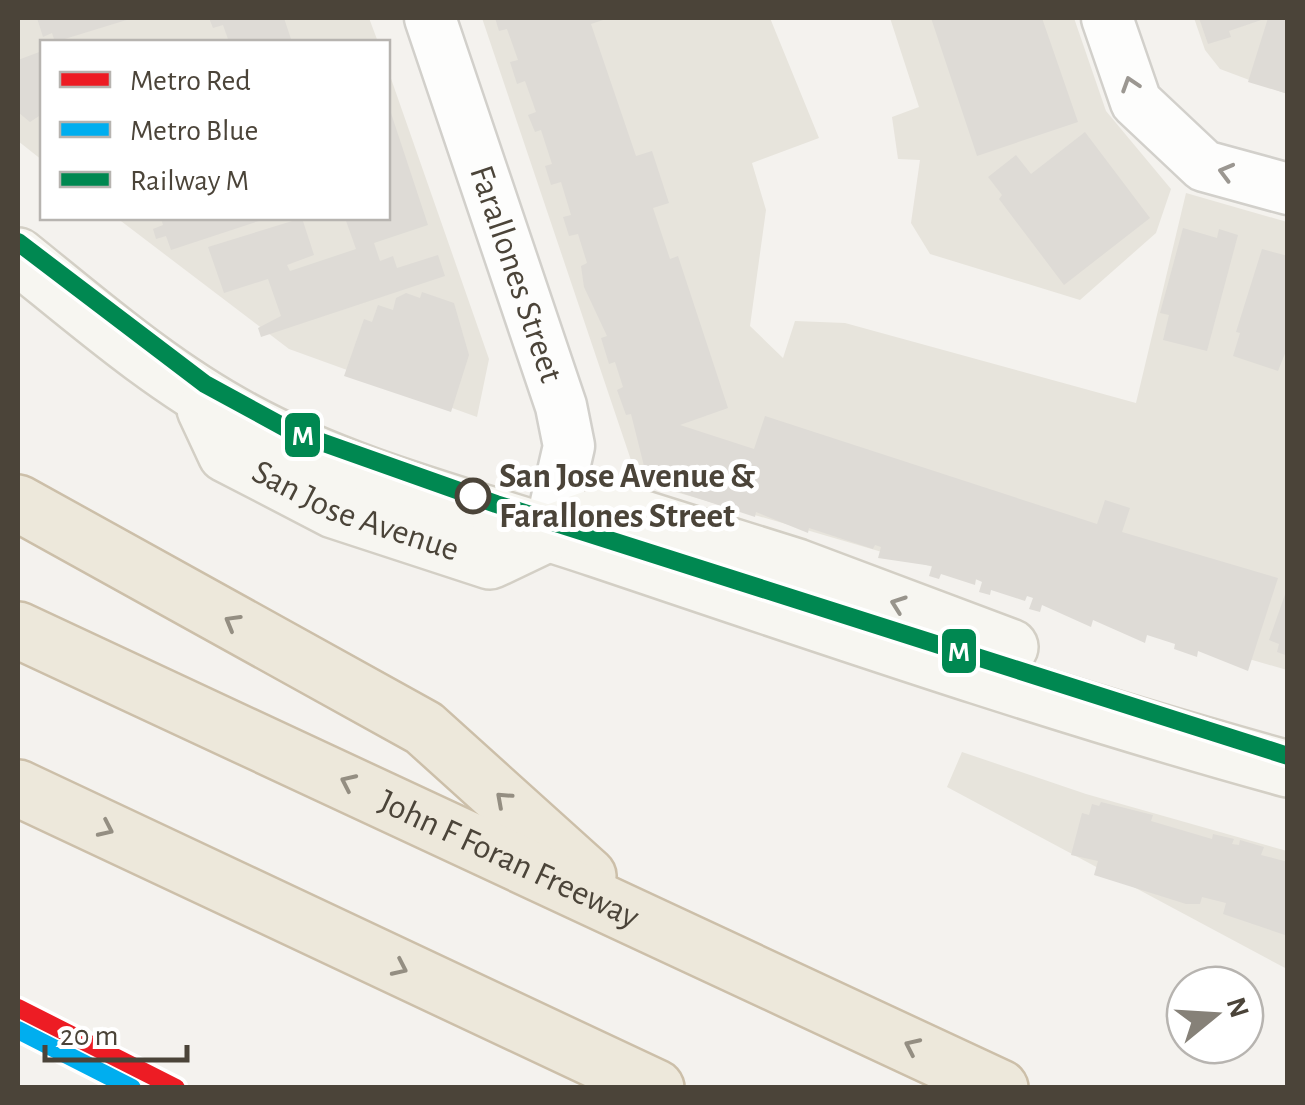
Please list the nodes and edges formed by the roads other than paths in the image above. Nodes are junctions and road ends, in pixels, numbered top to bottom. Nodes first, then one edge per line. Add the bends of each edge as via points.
1 (430, 18) edge
2 (1108, 18) edge
3 (1288, 188) edge
4 (18, 256) edge
5 (18, 503) edge
6 (549, 533) junction
7 (18, 630) edge
8 (1288, 769) edge
9 (18, 788) edge
10 (627, 911) junction
11 (656, 1088) edge
12 (1000, 1088) edge

1 - 6 street, Farallones Street via 561,406 569,446
3 -> 2 street via 1204,166 1173,137 1136,102
4 - 6 main road, San Jose Avenue via 198,394 290,443
10 -> 5 highway via 424,728
6 - 8 main road, San Jose Avenue
10 -> 7 highway, John F Foran Freeway
9 -> 11 highway
12 -> 10 highway, John F Foran Freeway

